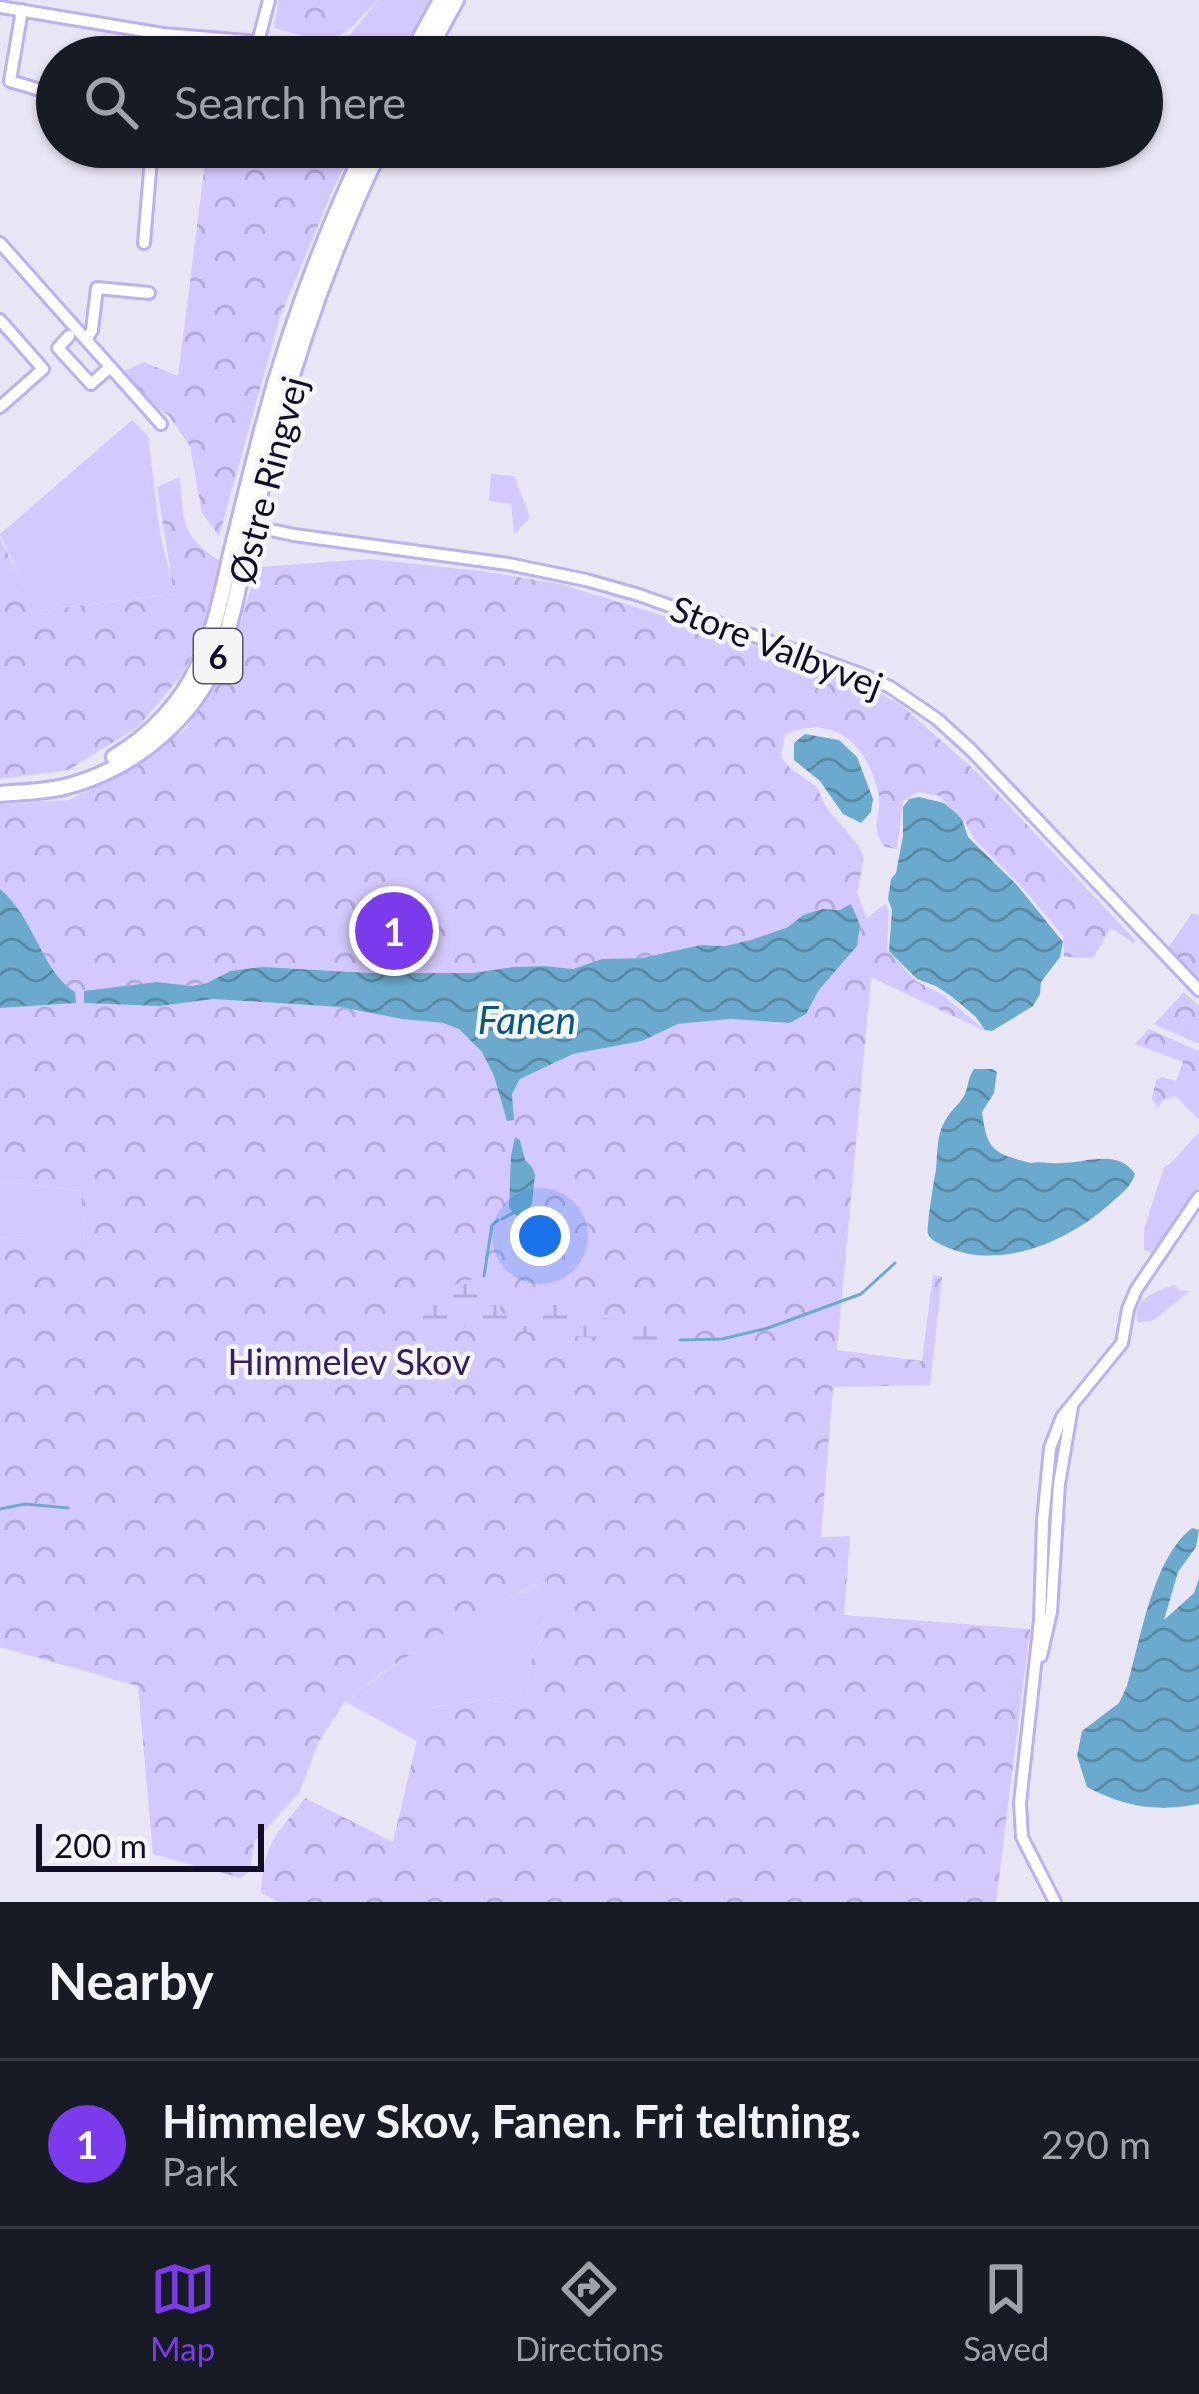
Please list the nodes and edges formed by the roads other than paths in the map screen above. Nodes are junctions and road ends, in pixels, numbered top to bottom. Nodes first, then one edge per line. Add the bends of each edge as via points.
1 (268, 0) edge
2 (441, 0) edge
3 (456, 0) edge
4 (0, 7) edge
5 (22, 10) junction
6 (163, 34) joint
7 (187, 36) edge
8 (259, 36) edge
9 (421, 36) edge
10 (436, 36) edge
11 (36, 89) edge
12 (150, 168) edge
13 (357, 168) edge
14 (371, 168) edge
15 (0, 243) edge
16 (144, 243) dead end
17 (149, 292) dead end
18 (0, 320) edge
19 (69, 336) dead end
20 (86, 340) junction
21 (87, 357) dead end
22 (110, 367) junction
23 (76, 368) junction
24 (0, 407) edge
25 (161, 424) dead end
26 (246, 525) junction
27 (0, 794) edge
28 (1199, 990) edge
29 (1199, 1197) edge
30 (1055, 1902) edge

1 - 8 street
2 - 9 main road
3 - 10 main road
4 - 5 street
5 - 6 street
5 - 11 street via 10,81
6 - 7 street
12 - 16 street
13 - 26 main road, Østre Ringvej / 6 via 295,322
14 - 26 main road, Østre Ringvej / 6 via 308,327
15 - 20 street
17 - 20 street via 97,287
18 - 24 street via 43,369
19 - 23 street via 58,348
20 - 22 street
21 - 23 street
22 - 23 street via 91,384
22 - 25 street
26 - 27 main road, Østre Ringvej / 6 via 200,664 161,720 98,766 32,792
26 - 28 street, Store Valbyvej via 586,580 890,687 970,750
29 - 30 street via 1136,1290 1122,1343 1062,1417 1050,1448 1020,1803 1028,1851

